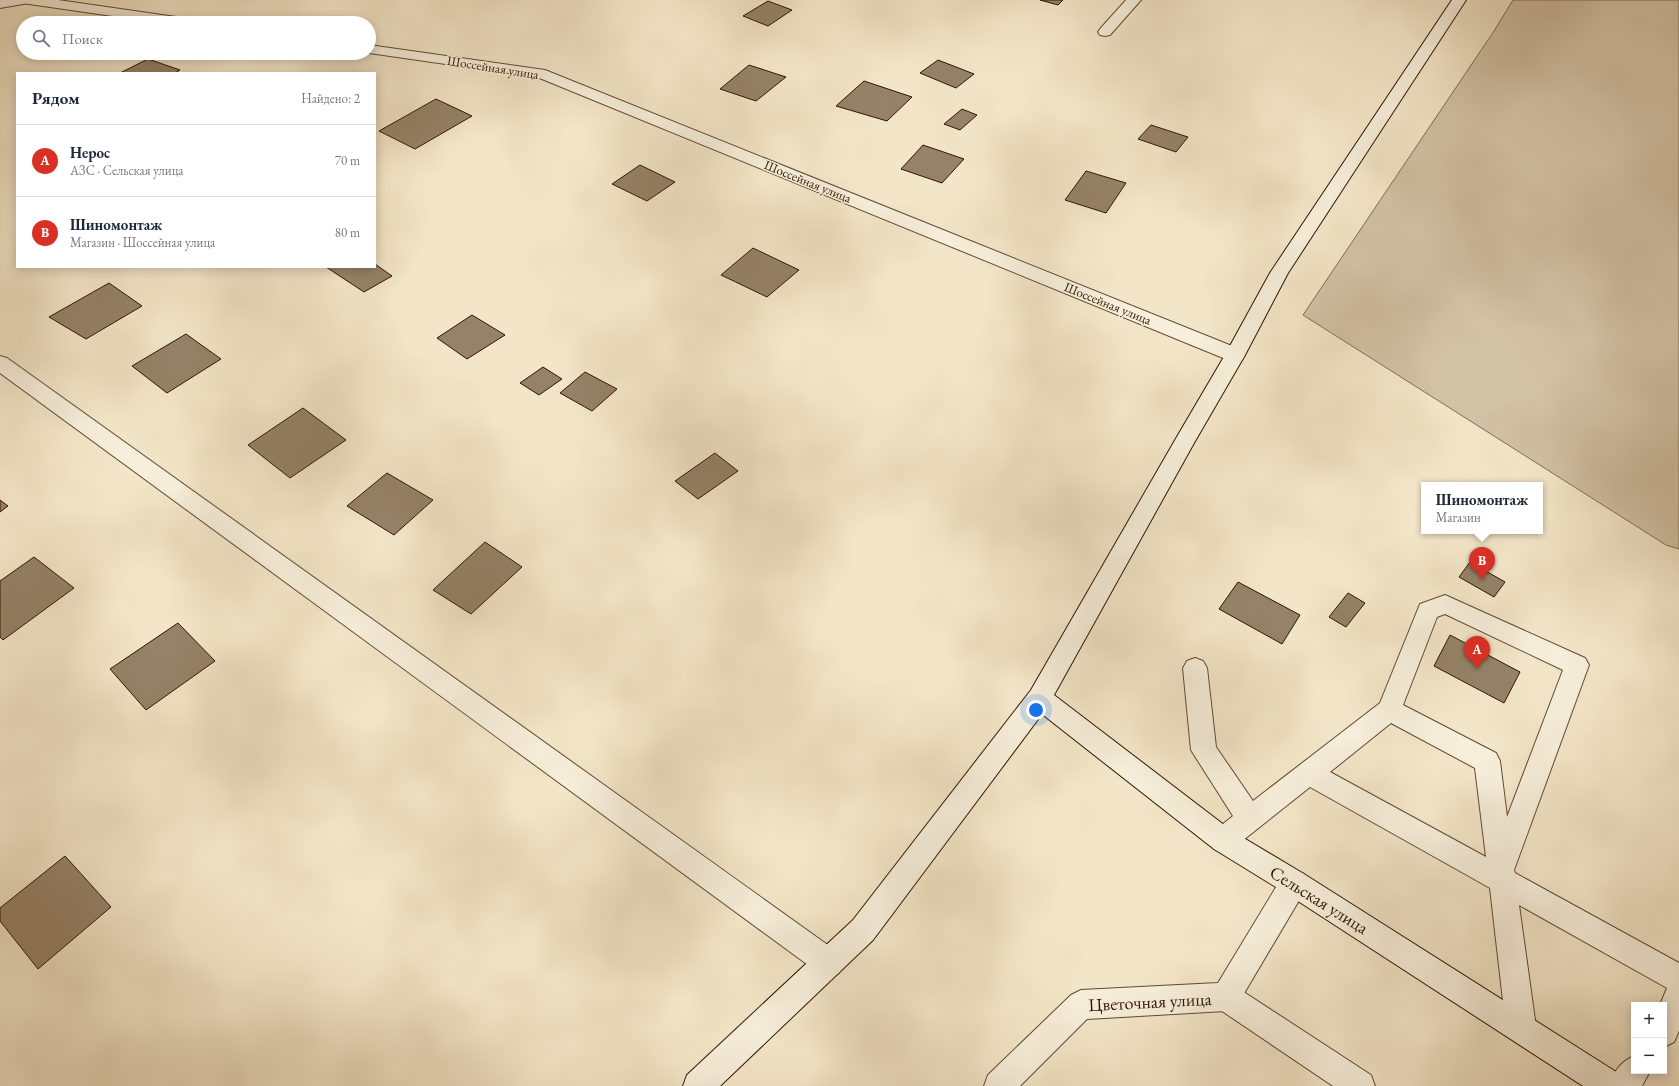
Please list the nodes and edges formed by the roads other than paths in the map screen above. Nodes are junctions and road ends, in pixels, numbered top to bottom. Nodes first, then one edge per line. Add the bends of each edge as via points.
1 (24, 0) edge
2 (29, 0) edge
3 (1134, 0) edge
4 (1459, 0) edge
5 (0, 4) edge
6 (141, 16) edge
7 (1105, 32) dead end
8 (376, 49) edge
9 (1235, 355) junction
10 (0, 363) edge
11 (1194, 668) dead end
12 (1040, 698) junction
13 (1389, 710) junction
14 (1308, 773) junction
15 (1250, 819) junction
16 (1223, 840) junction
17 (1501, 876) junction
18 (1294, 883) junction
19 (829, 963) junction
20 (1679, 979) edge
21 (1679, 992) edge
22 (1226, 997) junction
23 (1667, 1024) edge
24 (1521, 1027) junction
25 (1633, 1074) edge
26 (698, 1086) edge
27 (999, 1086) edge
28 (1360, 1086) edge
29 (1610, 1086) edge
30 (1624, 1086) edge

1 - 5 main road
2 - 6 main road
3 - 7 main road
4 - 9 main road via 1279,273
8 - 9 main road, Шоссейная улица via 540,73
9 - 12 main road
10 - 19 main road
11 - 15 main road via 1204,750
12 - 16 main road, Сельская улица
12 - 19 main road via 863,930
13 - 14 main road
13 - 17 main road via 1487,761
13 - 17 main road via 1428,611 1445,604 1577,665
14 - 15 main road
14 - 17 main road
15 - 16 main road
16 - 18 main road, Сельская улица
17 - 20 main road
17 - 24 main road
18 - 22 main road, Цветочная улица
18 - 24 main road, Сельская улица
19 - 26 main road
21 - 23 main road
22 - 27 main road, Цветочная улица via 1082,1005
22 - 28 main road
24 - 29 main road, Сельская улица
25 - 30 main road

